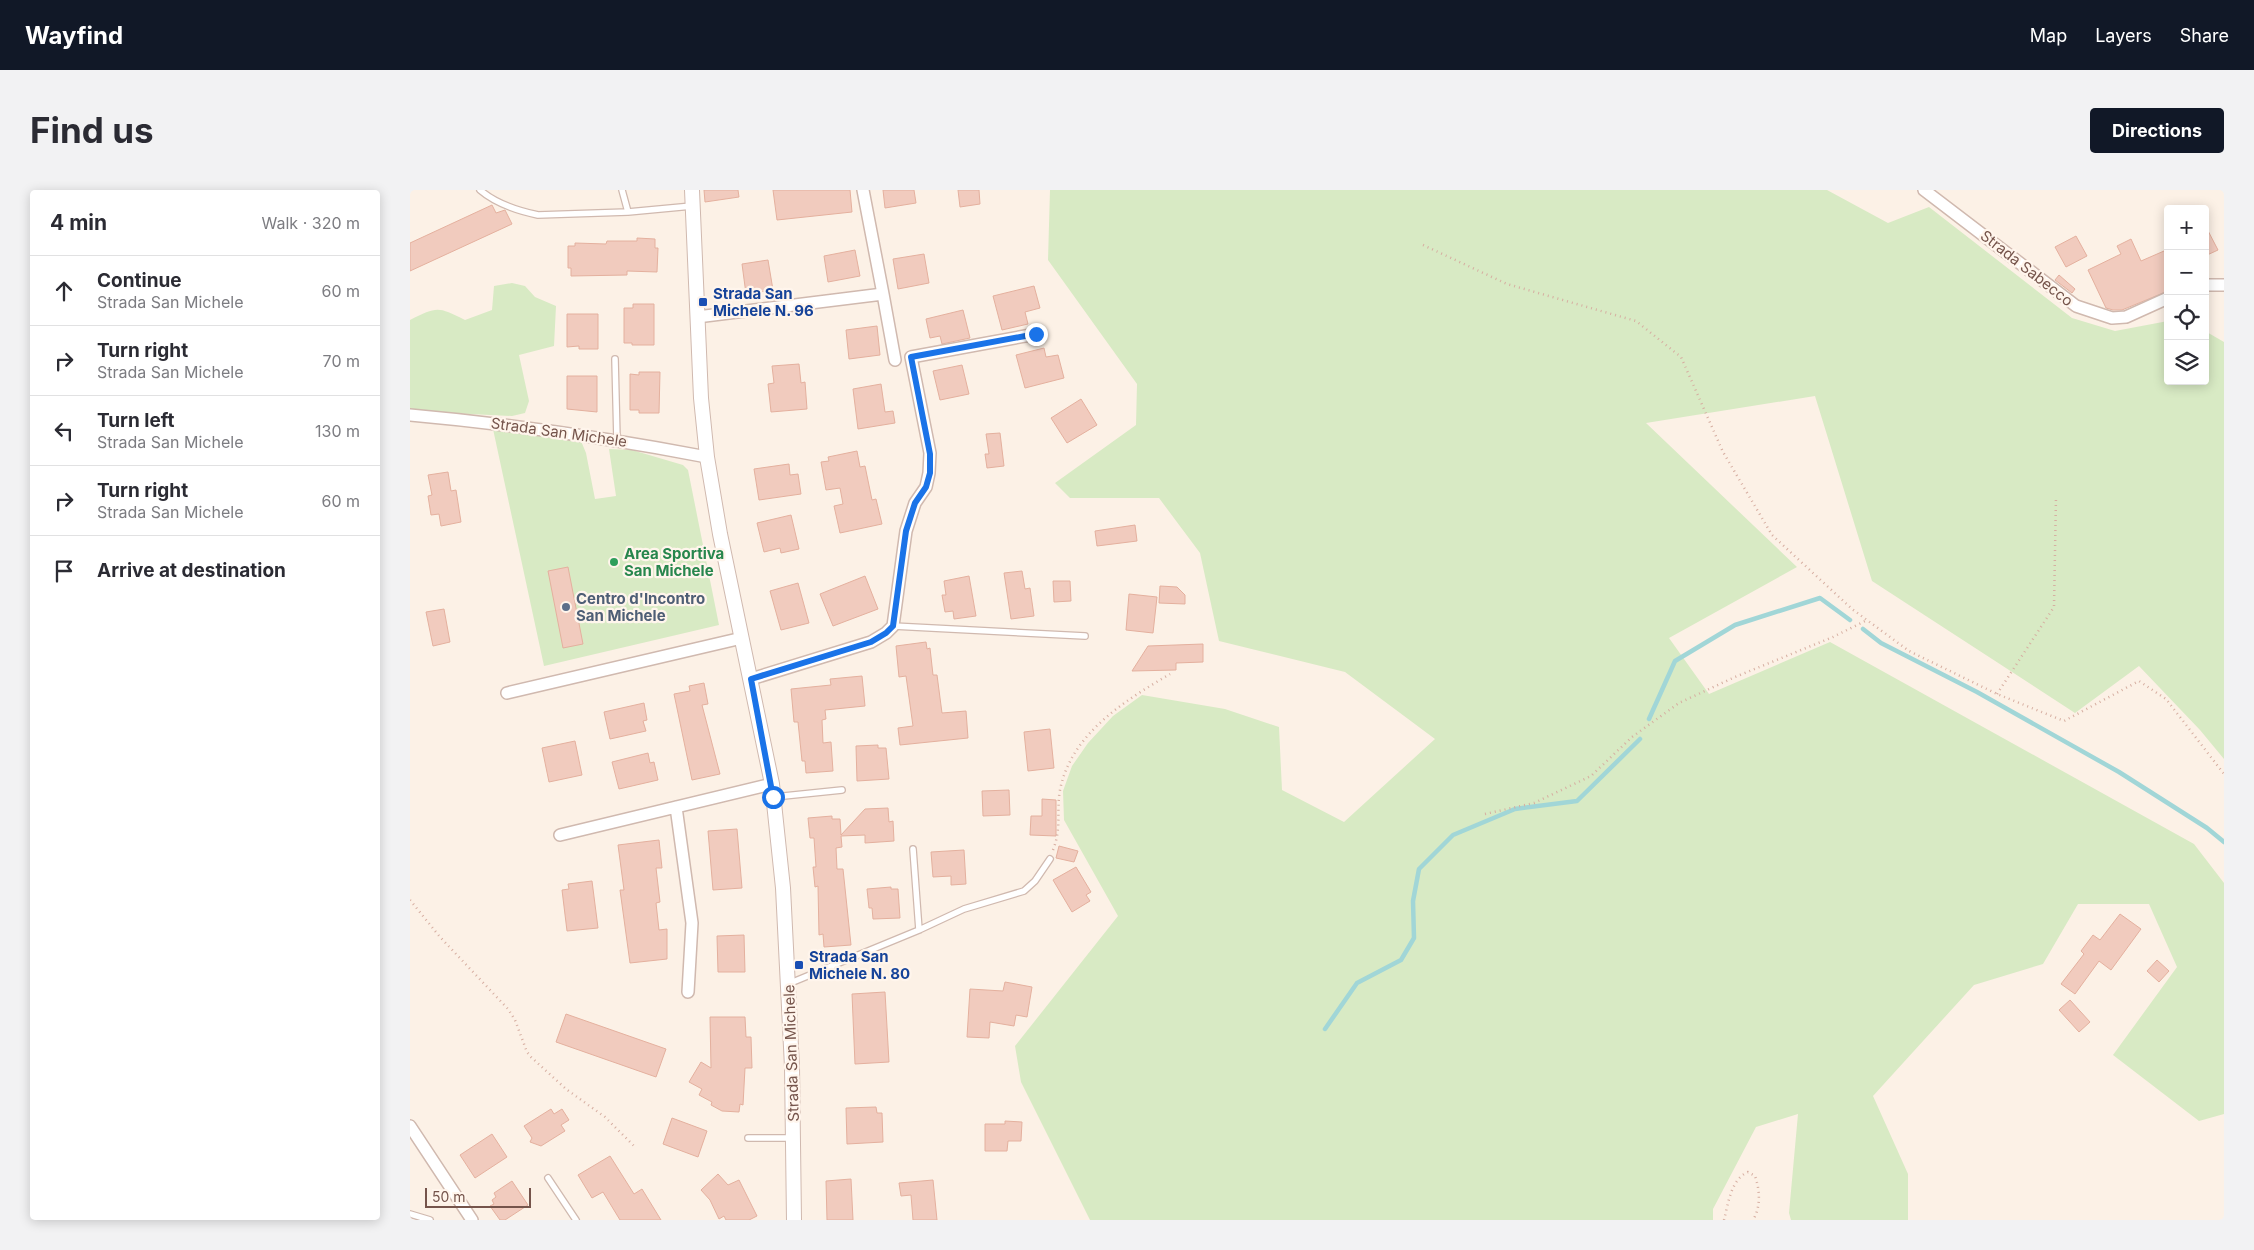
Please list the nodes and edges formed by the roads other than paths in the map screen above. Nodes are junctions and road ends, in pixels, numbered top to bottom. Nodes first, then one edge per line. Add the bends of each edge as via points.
1 (480, 190) edge
2 (622, 190) edge
3 (692, 190) edge
4 (863, 190) edge
5 (1924, 190) edge
6 (692, 206) junction
7 (628, 212) junction
8 (2209, 285) edge
9 (2224, 285) edge
10 (883, 294) junction
11 (2164, 300) edge
12 (697, 317) junction
13 (1036, 334) dead end
14 (614, 359) dead end
15 (895, 360) dead end
16 (410, 415) edge
17 (617, 440) junction
18 (707, 457) junction
19 (893, 626) junction
20 (1085, 636) dead end
21 (742, 638) junction
22 (751, 679) junction
23 (507, 693) dead end
24 (772, 790) junction
25 (842, 790) dead end
26 (676, 807) junction
27 (560, 835) dead end
28 (913, 849) dead end
29 (1050, 859) road end
30 (919, 930) junction
31 (788, 984) junction
32 (688, 992) dead end
33 (410, 1126) edge
34 (748, 1138) dead end
35 (793, 1138) junction
36 (548, 1178) dead end
37 (410, 1214) edge
38 (430, 1220) edge
39 (472, 1220) edge
40 (576, 1220) edge
41 (794, 1220) edge

1 - 7 lane via 524,212 538,215
2 - 7 lane
3 - 6 street, Strada San Michele
4 - 10 street
5 - 11 street, Strada Sabecco via 2076,306 2112,318 2126,317
6 - 7 lane
6 - 12 street, Strada San Michele
8 - 9 street
10 - 12 street
10 - 15 street
12 - 18 street, Strada San Michele
13 - 19 street via 911,357 930,454 930,473 906,531
14 - 17 lane
16 - 17 street, Strada San Michele via 531,427
17 - 18 street, Strada San Michele
18 - 21 street, Strada San Michele
19 - 20 lane
19 - 22 street via 871,642
21 - 22 street, Strada San Michele
21 - 23 street
22 - 24 street, Strada San Michele
24 - 25 lane
24 - 26 street
24 - 31 street, Strada San Michele via 783,888
26 - 27 street
26 - 32 street via 692,923
28 - 30 lane
29 - 30 lane via 1024,891 964,909
30 - 31 lane
31 - 35 street, Strada San Michele
33 - 39 street
34 - 35 lane
35 - 41 street, Strada San Michele
36 - 40 lane
37 - 38 lane

